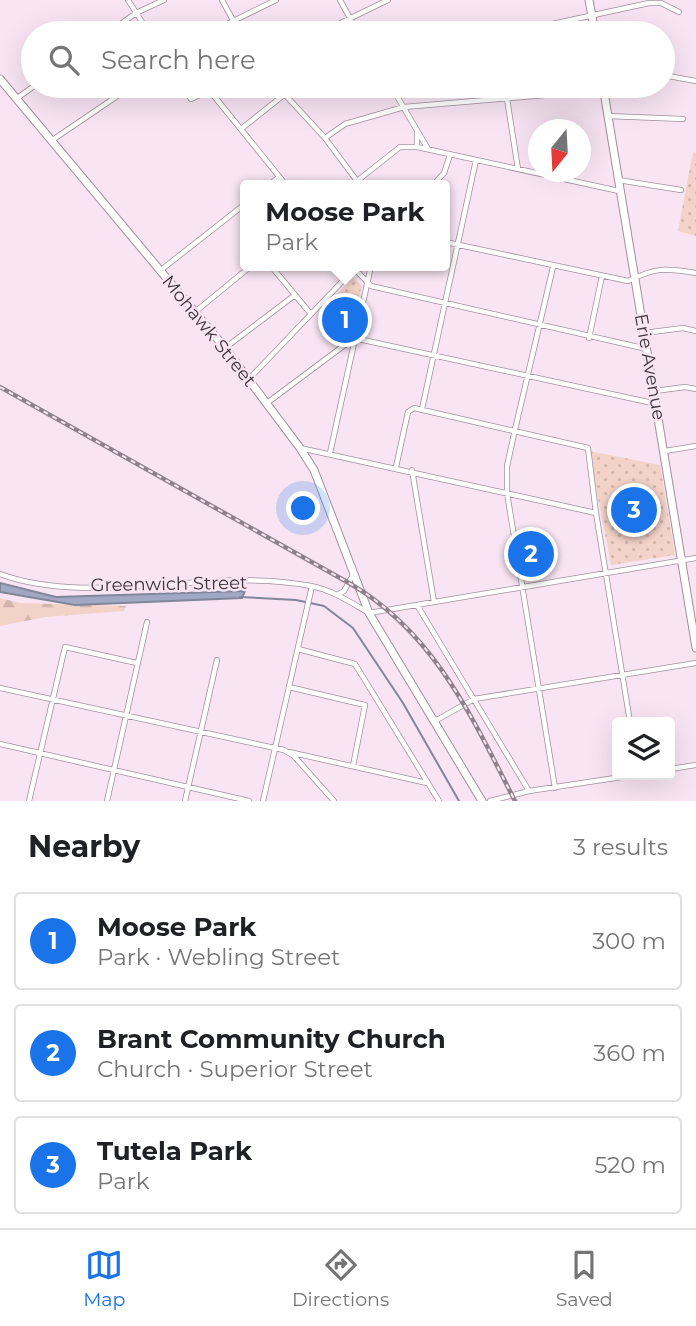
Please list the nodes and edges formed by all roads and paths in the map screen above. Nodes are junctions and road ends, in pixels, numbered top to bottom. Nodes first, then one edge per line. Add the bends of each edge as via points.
1 (128, 0) edge
2 (164, 0) edge
3 (222, 0) edge
4 (276, 0) edge
5 (340, 0) edge
6 (388, 0) edge
7 (589, 0) edge
8 (678, 12) dead end
9 (136, 13) junction
10 (592, 13) junction
11 (349, 19) junction
12 (125, 21) edge
13 (141, 21) edge
14 (233, 21) joint
15 (345, 21) edge
16 (560, 21) edge
17 (593, 21) edge
18 (675, 77) edge
19 (0, 79) edge
20 (696, 81) edge
21 (21, 95) edge
22 (114, 98) edge
23 (215, 98) edge
24 (280, 98) edge
25 (289, 98) edge
26 (398, 98) edge
27 (507, 98) edge
28 (530, 98) edge
29 (605, 98) edge
30 (16, 99) junction
31 (508, 101) junction
32 (404, 107) junction
33 (608, 116) junction
34 (683, 119) dead end
35 (241, 129) junction
36 (417, 130) junction
37 (325, 138) junction
38 (51, 141) junction
39 (417, 147) junction
40 (429, 150) junction
41 (450, 155) junction
42 (476, 160) junction
43 (518, 169) junction
44 (279, 177) junction
45 (275, 180) edge
46 (282, 180) edge
47 (356, 180) edge
48 (362, 180) edge
49 (438, 180) edge
50 (618, 180) junction
51 (681, 190) dead end
52 (619, 191) junction
53 (240, 208) edge
54 (450, 243) edge
55 (458, 245) junction
56 (553, 267) junction
57 (160, 271) junction
58 (245, 271) edge
59 (275, 271) edge
60 (351, 271) edge
61 (358, 271) edge
62 (370, 271) edge
63 (696, 274) edge
64 (602, 276) junction
65 (635, 278) junction
66 (367, 282) junction
67 (295, 295) junction
68 (446, 303) junction
69 (195, 312) junction
70 (310, 313) junction
71 (540, 327) junction
72 (696, 331) edge
73 (644, 332) junction
74 (354, 338) junction
75 (589, 338) junction
76 (225, 348) junction
77 (647, 349) junction
78 (433, 355) junction
79 (529, 376) junction
80 (249, 379) junction
81 (696, 389) edge
82 (655, 391) junction
83 (267, 402) junction
84 (657, 405) junction
85 (422, 409) junction
86 (514, 430) junction
87 (696, 446) edge
88 (300, 447) junction
89 (665, 451) junction
90 (330, 453) junction
91 (396, 467) junction
92 (412, 471) junction
93 (507, 493) junction
94 (596, 513) junction
95 (696, 558) edge
96 (682, 561) junction
97 (607, 573) junction
98 (0, 574) edge
99 (353, 575) junction
100 (522, 587) junction
101 (312, 588) junction
102 (338, 594) junction
103 (434, 602) junction
104 (417, 606) junction
105 (369, 613) junction
106 (147, 622) dead end
107 (696, 648) edge
108 (298, 649) junction
109 (217, 660) dead end
110 (137, 663) junction
111 (696, 663) edge
112 (623, 675) junction
113 (289, 687) junction
114 (0, 688) edge
115 (538, 688) junction
116 (52, 697) junction
117 (474, 699) junction
118 (126, 715) junction
119 (629, 717) edge
120 (435, 721) junction
121 (200, 732) junction
122 (0, 744) edge
123 (275, 748) junction
124 (284, 750) junction
125 (40, 754) junction
126 (696, 765) edge
127 (353, 766) junction
128 (675, 768) edge
129 (114, 771) junction
130 (612, 779) edge
131 (428, 783) junction
132 (188, 788) junction
133 (555, 788) junction
134 (529, 791) junction
135 (29, 801) edge
136 (107, 801) edge
137 (185, 801) edge
138 (248, 801) edge
139 (263, 801) edge
140 (334, 801) edge
141 (439, 801) edge
142 (482, 801) edge
143 (489, 801) edge

1 - 9 street
2 - 9 street
3 - 14 street
4 - 14 street
5 - 11 street
6 - 11 street
7 - 10 street
8 - 10 street via 661,3
9 - 12 street
9 - 13 street
10 - 16 street
10 - 17 street
11 - 15 street
18 - 20 street
19 - 30 street, Mohawk Street
21 - 30 street
22 - 38 street
23 - 35 street
24 - 35 street
25 - 37 street
26 - 32 street
27 - 31 street
28 - 31 street
29 - 33 street, Erie Avenue
30 - 38 street, Mohawk Street
31 - 32 street
31 - 43 street
32 - 36 street
32 - 37 street via 345,124
33 - 34 street
33 - 50 street, Erie Avenue
35 - 44 street
36 - 39 street
36 - 40 street
37 - 47 street
38 - 57 street, Mohawk Street
39 - 40 street
39 - 48 street via 400,147
40 - 41 street
41 - 42 street
41 - 49 street
42 - 43 street
42 - 55 street
43 - 52 street
44 - 45 street
44 - 46 street
50 - 51 street
50 - 52 street, Erie Avenue
52 - 65 street, Erie Avenue
53 - 57 street
54 - 55 street
55 - 56 street
55 - 68 street
56 - 64 street
56 - 71 street
57 - 69 street, Mohawk Street
58 - 69 street
59 - 67 street
60 - 70 street
61 - 66 street
62 - 66 street
63 - 65 street via 664,268
64 - 65 street
64 - 75 street
65 - 73 street, Erie Avenue
66 - 68 street
66 - 74 street
67 - 70 street
67 - 76 street
68 - 71 street
68 - 78 street
69 - 76 street, Mohawk Street
70 - 80 street
71 - 75 street
71 - 79 street
72 - 73 street
73 - 77 street, Erie Avenue
74 - 78 street
74 - 83 street
74 - 90 street
75 - 77 street
76 - 80 street, Mohawk Street
77 - 82 street, Erie Avenue
78 - 79 street
78 - 85 street
79 - 84 street
79 - 86 street
80 - 83 street, Mohawk Street
81 - 82 street
82 - 84 street, Erie Avenue
83 - 88 street, Mohawk Street
84 - 89 street, Erie Avenue
85 - 86 street
85 - 91 street via 408,412
86 - 93 street
86 - 94 street via 588,448
87 - 89 street
88 - 90 street
88 - 99 street, Mohawk Street via 314,470
89 - 96 street, Erie Avenue
90 - 91 street
91 - 92 street
92 - 93 street
92 - 103 street
93 - 94 street
93 - 100 street
94 - 97 street
95 - 96 street
96 - 97 street
96 - 107 street, Erie Avenue
97 - 100 street
97 - 112 street
98 - 101 street, Greenwich Street via 64,586 261,582
99 - 102 street
99 - 105 street, Mohawk Street
100 - 103 street
100 - 115 street
101 - 102 street, Greenwich Street
101 - 108 street
102 - 105 street, Greenwich Street
103 - 104 street
104 - 105 street
104 - 117 street
105 - 120 street, Greenwich Street
106 - 110 street
108 - 113 street
108 - 131 street via 355,664
109 - 121 street
110 - 116 street via 65,647
110 - 118 street
111 - 112 street
112 - 115 street
112 - 119 street
113 - 123 street
113 - 127 street via 365,705
114 - 116 street
115 - 117 street
115 - 133 street
116 - 118 street
116 - 125 street
117 - 120 street
117 - 134 street
118 - 121 street
118 - 129 street
120 - 142 street, Greenwich Street
121 - 123 street
121 - 132 street
122 - 125 street
123 - 124 street
123 - 139 street
124 - 127 street
124 - 140 street
125 - 129 street
125 - 135 street
126 - 128 street
127 - 131 street
129 - 132 street
129 - 136 street
130 - 133 street
131 - 141 street
132 - 137 street
132 - 138 street
133 - 134 street
134 - 143 street

